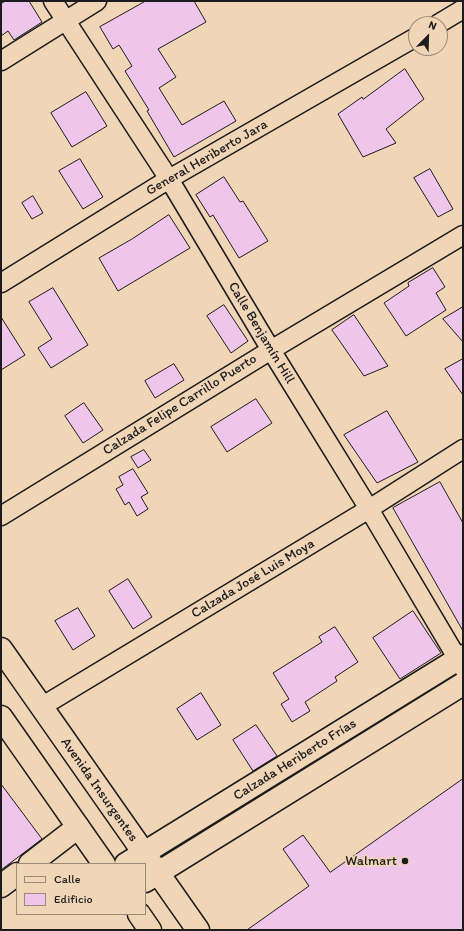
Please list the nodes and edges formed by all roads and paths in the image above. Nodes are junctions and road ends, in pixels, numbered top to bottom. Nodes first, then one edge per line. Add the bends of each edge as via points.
1 (53, 1) edge
2 (97, 1) edge
3 (463, 10) edge
4 (448, 18) edge
5 (65, 20) junction
6 (408, 42) edge
7 (1, 61) edge
8 (169, 179) junction
9 (463, 235) edge
10 (1, 283) edge
11 (271, 350) junction
12 (463, 449) edge
13 (369, 509) junction
14 (1, 516) edge
15 (1, 650) edge
16 (461, 661) edge
17 (463, 684) edge
18 (42, 707) junction
19 (1, 718) edge
20 (78, 827) junction
21 (135, 859) edge
22 (31, 863) edge
23 (103, 863) edge
24 (16, 875) edge
25 (152, 877) edge
26 (1, 886) edge
27 (140, 915) edge
28 (150, 930) edge
29 (198, 930) edge

1 - 5 street, Calle Benjamín Hill
2 - 5 street
3 - 4 street
5 - 7 street
5 - 8 street, Calle Benjamín Hill
6 - 8 street, General Heriberto Jara
8 - 10 street, General Heriberto Jara
8 - 11 street, Calle Benjamín Hill
9 - 11 street, Calzada Felipe Carrillo Puerto
11 - 13 street, Calle Benjamín Hill
11 - 14 street, Calzada Felipe Carrillo Puerto
12 - 13 street, Calzada José Luis Moya
13 - 16 street, Calle Benjamín Hill
13 - 18 street, Calzada José Luis Moya
15 - 18 street, Avenida Insurgentes
16 - 21 street, Calzada Heriberto Frías
17 - 25 street, Calzada Heriberto Frías
18 - 21 street, Avenida Insurgentes
19 - 20 street
20 - 22 street
20 - 23 street
24 - 26 street
25 - 29 street, Avenida Insurgentes
27 - 28 street

